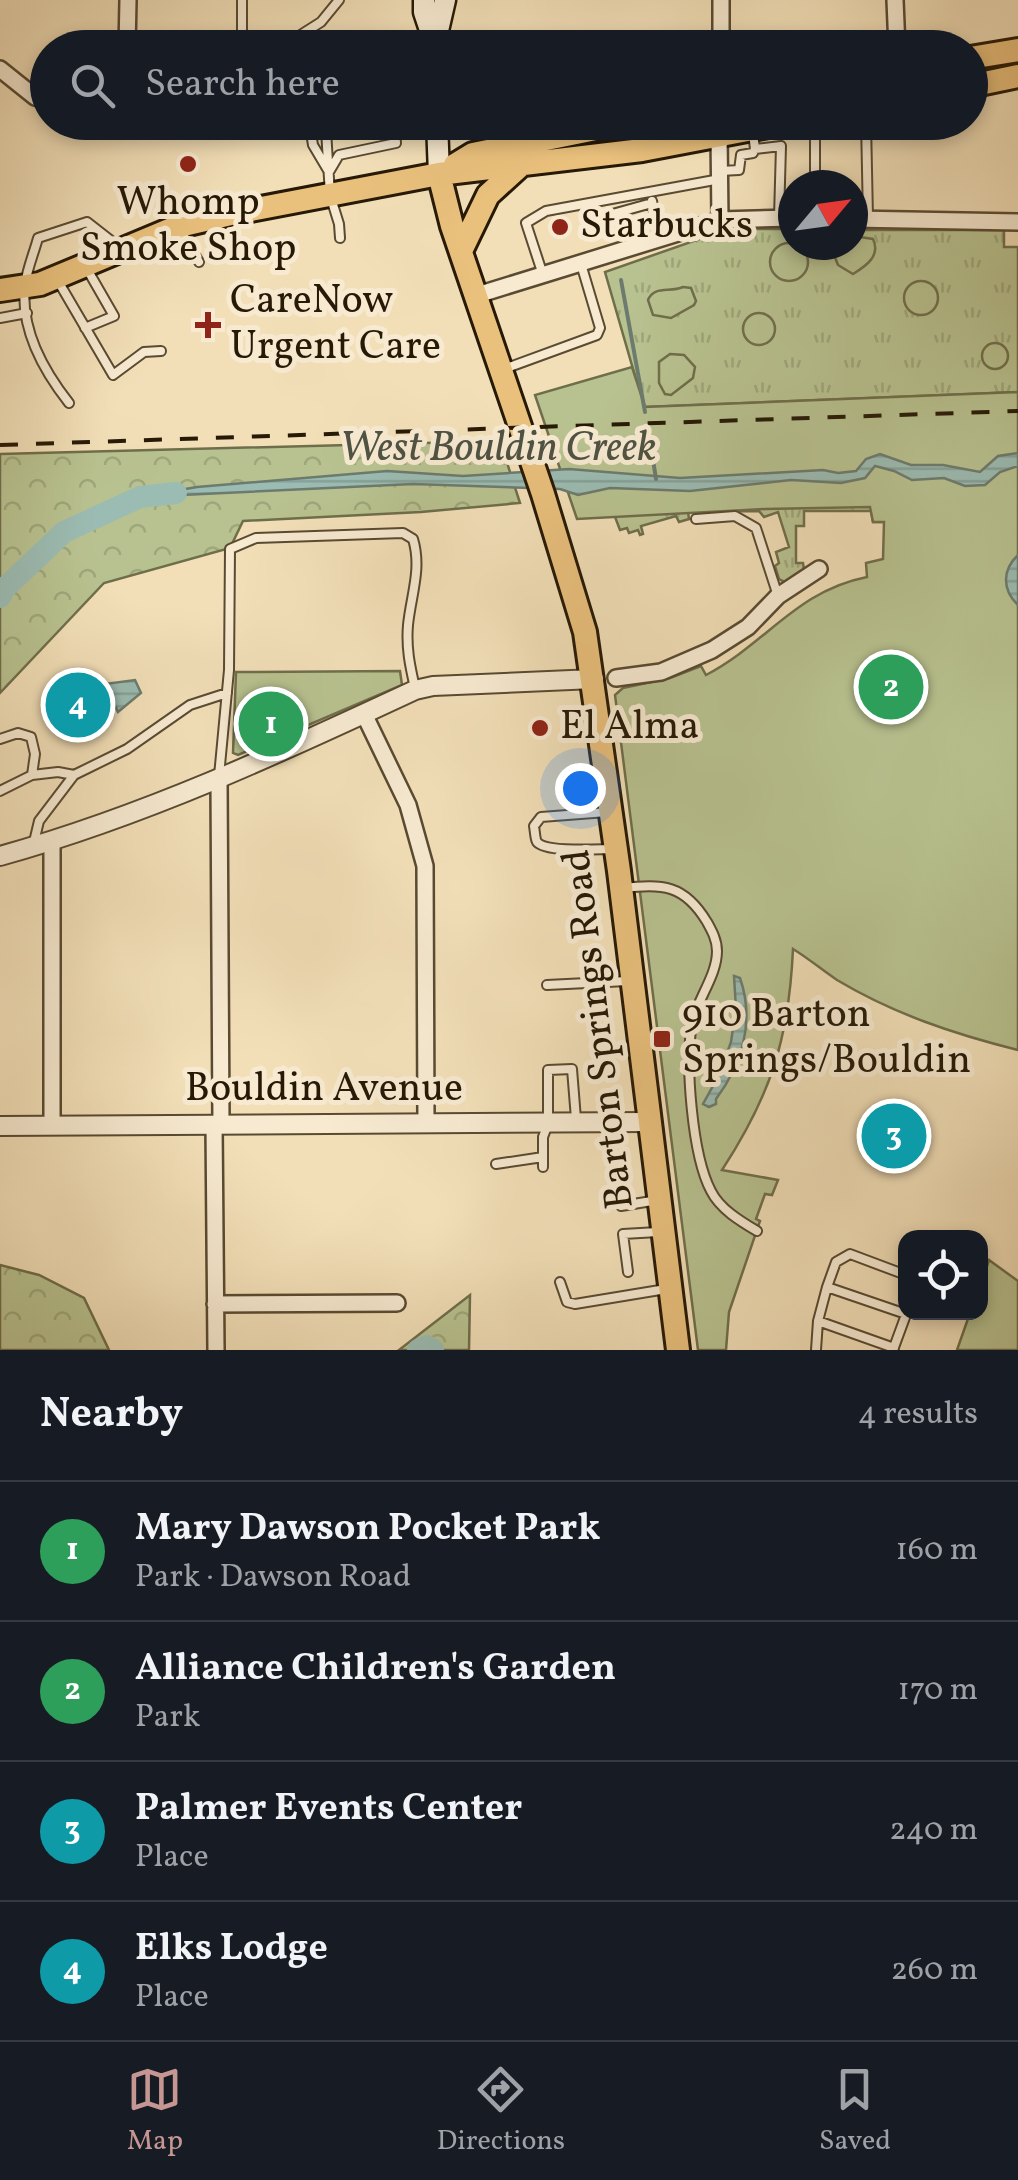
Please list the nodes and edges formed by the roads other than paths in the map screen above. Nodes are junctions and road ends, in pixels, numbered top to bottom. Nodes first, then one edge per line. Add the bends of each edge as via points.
1 (128, 0) edge
2 (242, 0) edge
3 (339, 0) edge
4 (424, 0) edge
5 (445, 0) edge
6 (721, 0) edge
7 (895, 0) edge
8 (128, 30) edge
9 (242, 30) edge
10 (308, 30) edge
11 (429, 30) edge
12 (438, 30) edge
13 (721, 30) edge
14 (896, 30) edge
15 (1017, 54) edge
16 (988, 56) edge
17 (0, 69) edge
18 (1018, 76) edge
19 (988, 82) edge
20 (30, 93) edge
21 (312, 140) edge
22 (327, 140) edge
23 (396, 140) edge
24 (437, 140) edge
25 (529, 140) edge
26 (532, 140) edge
27 (552, 140) edge
28 (677, 140) edge
29 (720, 140) edge
30 (754, 140) edge
31 (758, 140) edge
32 (815, 140) edge
33 (865, 140) edge
34 (740, 170) junction
35 (782, 170) edge
36 (815, 170) edge
37 (864, 170) edge
38 (438, 174) junction
39 (720, 175) junction
40 (740, 182) dead end
41 (329, 183) junction
42 (650, 192) junction
43 (652, 203) junction
44 (598, 218) dead end
45 (778, 218) edge
46 (868, 219) edge
47 (720, 220) junction
48 (1018, 222) edge
49 (178, 226) junction
50 (340, 238) dead end
51 (662, 240) junction
52 (122, 250) junction
53 (461, 250) junction
54 (199, 262) dead end
55 (581, 264) junction
56 (84, 266) junction
57 (544, 275) junction
58 (56, 278) junction
59 (25, 286) junction
60 (0, 290) edge
61 (474, 296) junction
62 (28, 313) junction
63 (0, 318) edge
64 (85, 328) junction
65 (161, 350) dead end
66 (500, 370) junction
67 (69, 403) dead end
68 (696, 519) dead end
69 (819, 569) dead end
70 (778, 596) junction
71 (605, 678) junction
72 (416, 690) junction
73 (227, 693) junction
74 (364, 714) junction
75 (0, 740) edge
76 (32, 775) junction
77 (74, 775) junction
78 (219, 780) junction
79 (0, 791) edge
80 (611, 812) junction
81 (52, 841) junction
82 (33, 846) junction
83 (616, 848) junction
84 (0, 856) edge
85 (621, 888) junction
86 (632, 981) junction
87 (547, 985) dead end
88 (648, 1122) junction
89 (426, 1124) junction
90 (548, 1124) junction
91 (576, 1124) junction
92 (52, 1125) junction
93 (217, 1125) junction
94 (0, 1126) edge
95 (496, 1164) dead end
96 (616, 1170) dead end
97 (658, 1200) junction
98 (757, 1230) dead end
99 (662, 1232) junction
100 (628, 1272) dead end
101 (898, 1272) edge
102 (560, 1282) dead end
103 (827, 1287) junction
104 (670, 1288) junction
105 (397, 1302) dead end
106 (215, 1304) junction
107 (898, 1310) edge
108 (818, 1320) junction
109 (904, 1320) edge
110 (894, 1349) edge
111 (216, 1350) edge
112 (678, 1350) edge
113 (816, 1350) edge

1 - 8 street
2 - 9 lane
3 - 10 lane
4 - 11 main road
5 - 12 main road
6 - 13 street
7 - 14 street
15 - 16 main road
17 - 20 street
18 - 19 main road
21 - 41 lane
22 - 41 lane
23 - 41 lane via 339,155
24 - 38 main road, Barton Springs Road
25 - 38 main road
26 - 53 main road via 488,195
27 - 28 main road via 642,150
29 - 39 street
30 - 34 lane
31 - 35 lane via 780,146
32 - 36 lane
33 - 37 lane
34 - 39 lane
34 - 40 lane
38 - 41 main road
38 - 53 main road, Barton Springs Road
39 - 42 lane
39 - 47 street
41 - 49 main road
41 - 50 lane
42 - 43 lane
42 - 57 lane via 546,212 526,223
43 - 44 lane
43 - 51 lane
45 - 47 street
46 - 48 street
47 - 51 street
49 - 52 main road
49 - 54 lane
51 - 55 street
52 - 56 main road
52 - 59 lane via 88,222 38,238
53 - 61 main road, Barton Springs Road
55 - 57 street
55 - 66 lane via 598,334
56 - 58 main road
56 - 64 lane via 114,316
57 - 61 street
58 - 59 main road
58 - 64 lane
59 - 60 main road
59 - 62 lane
61 - 66 main road, Barton Springs Road
62 - 63 lane
62 - 67 lane via 46,374
64 - 65 lane via 113,375 144,352
66 - 71 main road, Barton Springs Road
68 - 70 lane via 734,516 756,528
69 - 70 street
70 - 71 street via 712,650 660,672
71 - 72 street
71 - 80 main road, Barton Springs Road
72 - 73 lane via 407,655 419,562 413,539 403,533 256,538 230,548
72 - 74 street
73 - 77 lane via 190,705 127,749
73 - 78 lane
74 - 78 street
74 - 89 street via 408,805 425,866
75 - 76 lane via 18,733 31,737
76 - 77 lane
76 - 79 lane
77 - 82 lane via 38,821
78 - 81 street
78 - 93 street
80 - 83 main road, Barton Springs Road
80 - 83 lane via 542,817 534,826 541,846
81 - 82 street
81 - 92 street
82 - 84 street
83 - 85 main road, Barton Springs Road
85 - 86 main road, Barton Springs Road
85 - 98 lane via 677,890 693,902 716,941 717,956 693,1020 688,1081 711,1192
86 - 87 lane
86 - 88 main road, Barton Springs Road
88 - 91 street, Bouldin Avenue
88 - 97 main road, Barton Springs Road
89 - 90 street, Bouldin Avenue
89 - 93 street, Bouldin Avenue
90 - 91 street, Bouldin Avenue
90 - 91 lane via 548,1070 572,1069
90 - 95 lane via 543,1162
92 - 93 street, Bouldin Avenue
92 - 94 street, Bouldin Avenue
93 - 106 street
96 - 97 lane via 621,1206
97 - 99 main road, Barton Springs Road
99 - 100 lane via 623,1234
99 - 104 main road, Barton Springs Road
101 - 103 lane via 850,1254 836,1262
102 - 104 lane via 574,1304
103 - 107 lane
103 - 108 lane
104 - 112 main road, Barton Springs Road
105 - 106 street
106 - 111 street
108 - 110 lane
108 - 113 lane
109 - 110 lane

